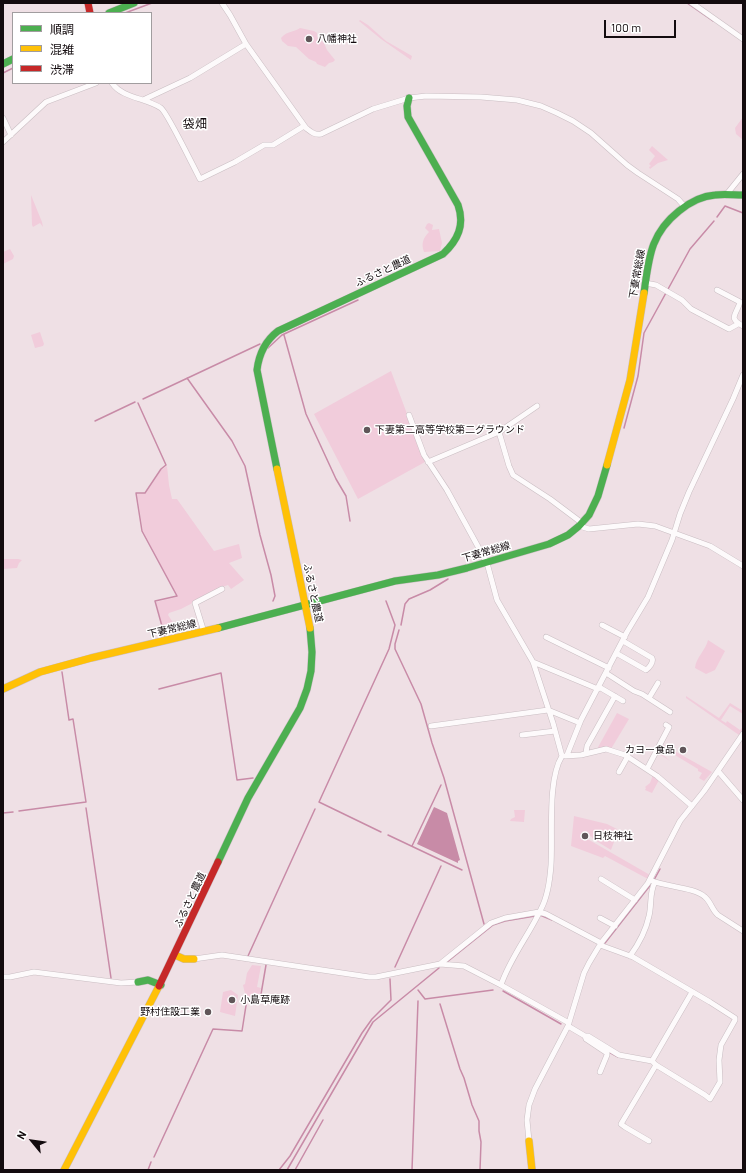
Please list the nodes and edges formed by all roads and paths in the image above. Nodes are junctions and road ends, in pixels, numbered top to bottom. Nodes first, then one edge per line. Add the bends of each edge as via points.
1 (134, 3) edge
2 (222, 3) edge
3 (692, 3) edge
4 (112, 12) edge
5 (743, 39) edge
6 (246, 44) junction
7 (12, 60) edge
8 (3, 64) edge
9 (93, 84) edge
10 (113, 84) edge
11 (409, 98) junction
12 (144, 100) junction
13 (3, 118) edge
14 (304, 126) junction
15 (11, 135) junction
16 (3, 142) edge
17 (743, 174) edge
18 (726, 195) junction
19 (743, 195) edge
20 (684, 206) junction
21 (645, 283) junction
22 (717, 290) dead end
23 (741, 325) edge
24 (743, 375) edge
25 (537, 406) dead end
26 (410, 415) dead end
27 (499, 432) junction
28 (428, 462) junction
29 (581, 525) junction
30 (675, 532) junction
31 (487, 563) junction
32 (743, 566) edge
33 (222, 589) dead end
34 (306, 605) junction
35 (602, 625) dead end
36 (204, 632) junction
37 (546, 638) dead end
38 (624, 639) junction
39 (616, 653) junction
40 (533, 662) junction
41 (607, 670) junction
42 (658, 683) dead end
43 (598, 688) junction
44 (3, 689) edge
45 (615, 696) junction
46 (649, 698) junction
47 (623, 701) dead end
48 (548, 710) junction
49 (670, 712) dead end
50 (580, 723) junction
51 (666, 725) dead end
52 (431, 726) dead end
53 (555, 731) junction
54 (743, 734) edge
55 (522, 735) dead end
56 (586, 753) junction
57 (564, 756) junction
58 (628, 756) junction
59 (647, 769) junction
60 (718, 771) junction
61 (619, 772) dead end
62 (743, 800) edge
63 (692, 806) junction
64 (601, 880) dead end
65 (653, 881) junction
66 (635, 900) junction
67 (540, 912) junction
68 (600, 918) dead end
69 (615, 926) junction
70 (743, 931) edge
71 (600, 944) junction
72 (175, 955) junction
73 (630, 956) junction
74 (194, 959) joint
75 (440, 964) junction
76 (3, 977) edge
77 (138, 982) joint
78 (161, 985) junction
79 (501, 985) junction
80 (692, 992) junction
81 (568, 1025) junction
82 (584, 1036) junction
83 (654, 1063) junction
84 (600, 1072) dead end
85 (529, 1141) joint
86 (649, 1141) dead end
87 (64, 1170) edge
88 (532, 1170) edge

1 - 4 street
2 - 6 street
3 - 5 street
6 - 12 street via 190,78
6 - 14 street
7 - 8 street
9 - 15 street via 46,102
10 - 12 street via 123,92
11 - 14 street via 378,107 321,134 311,132
11 - 20 street via 499,98 522,101 552,110 591,133 627,165 678,199
11 - 34 street, ふるさと農道 via 408,118 460,209 461,228 456,240 438,256 278,331 265,345 258,361 258,376
12 - 14 street via 163,109 200,178 264,145 273,145
13 - 15 street
15 - 16 street
17 - 18 street
18 - 19 street, 下妻常総線
18 - 20 street, 下妻常総線 via 702,198
20 - 21 street, 下妻常総線 via 669,219 657,235
21 - 23 street via 667,291 691,309 729,329
21 - 29 street, 下妻常総線 via 623,411 598,496
22 - 23 street via 740,302 734,316 735,322
24 - 30 street via 689,492
25 - 27 street
26 - 28 street
27 - 28 street
27 - 29 street via 513,475 550,499
28 - 31 street via 447,490
29 - 30 street via 589,529 638,524
29 - 31 street, 下妻常総線 via 557,541
30 - 32 street via 710,546
30 - 38 street via 648,597
31 - 34 street, 下妻常総線 via 438,575 395,581
31 - 40 street via 497,600
33 - 36 street via 196,603
34 - 36 street, 下妻常総線
34 - 72 street, ふるさと農道 via 312,652 311,671 304,696 296,715 248,798
35 - 38 street
36 - 44 street, 下妻常総線 via 40,672
37 - 41 street
38 - 39 street
38 - 39 street via 652,658 652,662 646,670
39 - 41 street
40 - 43 street
40 - 48 street
41 - 43 street
41 - 46 street via 634,691
42 - 46 street
43 - 45 street
43 - 50 street
45 - 47 street
45 - 56 street via 587,746
46 - 49 street
48 - 50 street
48 - 52 street
48 - 53 street
50 - 57 street
51 - 59 street via 669,727
53 - 55 street
53 - 57 street
54 - 60 street
56 - 57 street
56 - 58 street via 606,749
57 - 67 street via 556,765 553,782 550,880
58 - 59 street
58 - 61 street
59 - 63 street
60 - 62 street
60 - 63 street
63 - 65 street via 674,831
64 - 66 street
65 - 66 street
65 - 70 street via 701,894 708,900 714,912
65 - 73 street via 648,918
66 - 69 street
67 - 71 street
67 - 75 street via 492,923
67 - 79 street
68 - 69 street
69 - 71 street
71 - 73 street
71 - 81 street via 585,970
72 - 74 street via 184,959
72 - 78 street, ふるさと農道
73 - 80 street
74 - 75 street via 222,955 369,977
75 - 79 street via 464,966
76 - 77 street via 34,972 121,983
77 - 78 street via 148,980
78 - 87 street, ふるさと農道
79 - 81 street
80 - 83 street
80 - 83 street via 735,1018 721,1045 720,1082 710,1099
81 - 82 street
81 - 85 street via 529,1105
82 - 83 street via 619,1055
82 - 84 street via 607,1055
83 - 86 street via 621,1124
85 - 88 street

